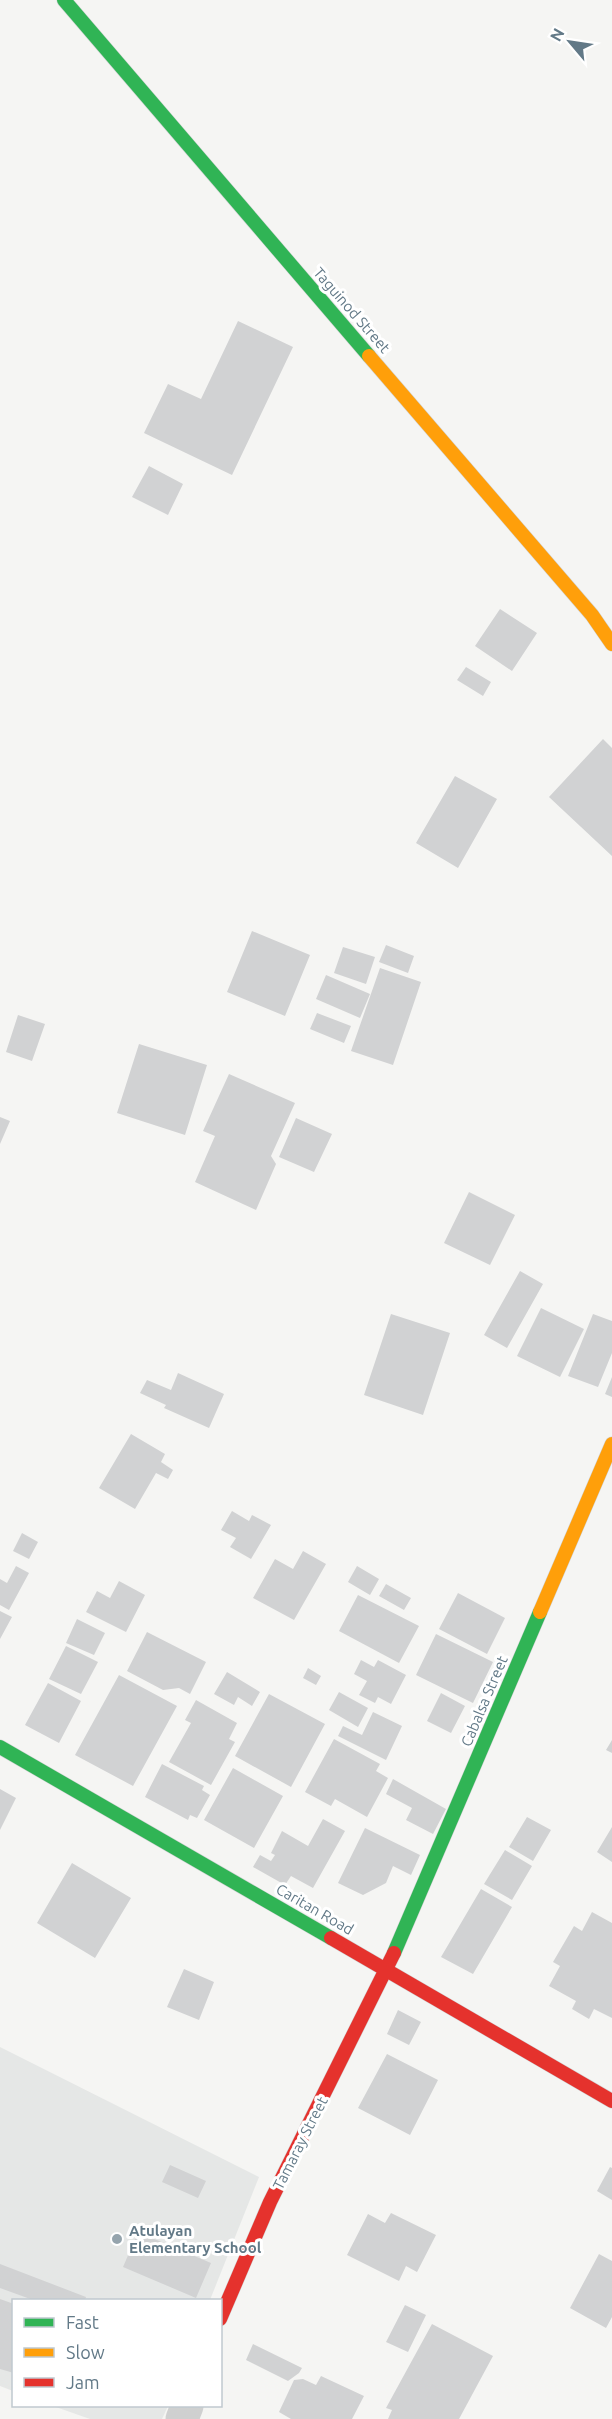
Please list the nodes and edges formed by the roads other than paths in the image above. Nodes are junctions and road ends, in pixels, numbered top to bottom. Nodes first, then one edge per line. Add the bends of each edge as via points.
1 (64, 0) edge
2 (612, 644) edge
3 (612, 1444) edge
4 (0, 1747) edge
5 (387, 1970) junction
6 (612, 2101) edge
7 (222, 2314) edge

1 - 2 street, Taguinod Street via 592,615
3 - 5 street, Cabalsa Street
4 - 5 street, Caritan Road
5 - 6 street, Caritan Road
5 - 7 street, Tamaray Street via 270,2202

